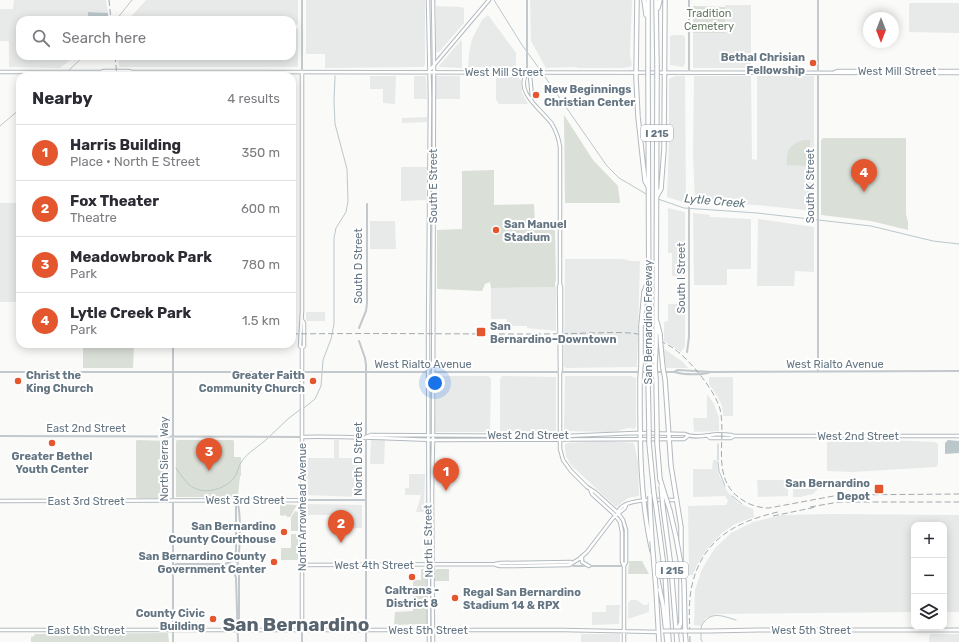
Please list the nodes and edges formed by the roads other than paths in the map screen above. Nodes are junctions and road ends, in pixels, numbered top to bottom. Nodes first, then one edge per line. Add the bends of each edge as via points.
1 (302, 0) edge
2 (428, 0) edge
3 (433, 0) edge
4 (526, 0) edge
5 (637, 0) edge
6 (644, 0) edge
7 (648, 0) edge
8 (656, 0) edge
9 (660, 0) edge
10 (665, 0) edge
11 (689, 0) edge
12 (818, 0) edge
13 (488, 1) edge
14 (656, 15) junction
15 (648, 19) junction
16 (434, 65) junction
17 (0, 72) edge
18 (16, 72) edge
19 (16, 72) edge
20 (60, 72) edge
21 (60, 72) edge
22 (72, 72) edge
23 (72, 72) edge
24 (101, 72) edge
25 (296, 72) edge
26 (302, 72) junction
27 (428, 72) junction
28 (434, 72) junction
29 (527, 72) junction
30 (636, 72) junction
31 (665, 72) junction
32 (689, 72) junction
33 (818, 72) junction
34 (959, 72) edge
35 (531, 99) junction
36 (648, 187) junction
37 (659, 188) junction
38 (689, 203) dead end
39 (366, 204) dead end
40 (648, 281) junction
41 (359, 328) dead end
42 (658, 334) junction
43 (359, 341) dead end
44 (173, 348) edge
45 (688, 352) dead end
46 (959, 371) edge
47 (0, 372) edge
48 (172, 372) junction
49 (302, 372) junction
50 (366, 372) junction
51 (428, 372) junction
52 (433, 372) junction
53 (560, 372) junction
54 (818, 372) junction
55 (640, 433) junction
56 (668, 433) junction
57 (613, 434) junction
58 (407, 435) junction
59 (428, 435) junction
60 (433, 435) junction
61 (560, 435) junction
62 (0, 436) edge
63 (689, 436) junction
64 (959, 436) edge
65 (172, 437) junction
66 (302, 437) junction
67 (366, 437) junction
68 (387, 438) junction
69 (428, 439) junction
70 (601, 439) junction
71 (640, 439) junction
72 (669, 439) junction
73 (434, 440) junction
74 (560, 440) junction
75 (660, 479) junction
76 (652, 495) junction
77 (237, 500) junction
78 (302, 500) junction
79 (366, 500) junction
80 (644, 500) junction
81 (677, 500) junction
82 (0, 501) edge
83 (173, 501) junction
84 (617, 514) junction
85 (582, 557) junction
86 (234, 560) junction
87 (230, 562) junction
88 (237, 562) junction
89 (570, 563) junction
90 (173, 565) junction
91 (302, 565) junction
92 (366, 565) junction
93 (429, 565) junction
94 (433, 565) junction
95 (589, 566) junction
96 (624, 566) junction
97 (230, 567) junction
98 (237, 567) junction
99 (234, 569) junction
100 (238, 629) junction
101 (0, 630) edge
102 (173, 630) junction
103 (302, 630) junction
104 (366, 630) junction
105 (429, 630) junction
106 (433, 630) junction
107 (624, 630) junction
108 (959, 630) edge
109 (685, 631) junction
110 (660, 632) junction
111 (677, 633) junction
112 (173, 642) edge
113 (238, 642) edge
114 (302, 642) edge
115 (366, 642) edge
116 (429, 642) edge
117 (433, 642) edge
118 (624, 642) edge
119 (659, 642) edge
120 (668, 642) edge
121 (677, 642) edge
122 (686, 642) edge

1 - 26 street
2 - 27 main road, South E Street
3 - 16 main road, South E Street
4 - 29 street
5 - 30 highway
6 - 15 highway
7 - 15 highway, San Bernardino Freeway / I 215
8 - 14 highway, San Bernardino Freeway / I 215
9 - 14 highway
10 - 31 highway
11 - 32 street
12 - 33 street, South K Street
13 - 16 main road
14 - 37 highway, San Bernardino Freeway / I 215, bridge
15 - 36 highway, San Bernardino Freeway / I 215, bridge
16 - 27 main road
16 - 28 main road, South E Street
17 - 19 main road, West Mill Street
18 - 21 main road, West Mill Street
20 - 23 main road, West Mill Street
22 - 24 main road, West Mill Street
25 - 26 main road, West Mill Street
26 - 27 main road, West Mill Street
26 - 49 main road, North Arrowhead Avenue
27 - 28 main road, West Mill Street
27 - 51 main road, South E Street
28 - 29 main road, West Mill Street
28 - 52 main road, South E Street
29 - 30 main road, West Mill Street
29 - 35 main road via 530,76
29 - 35 main road via 524,76 524,85 527,96
30 - 31 main road, West Mill Street
30 - 36 highway via 638,117 645,181
31 - 32 main road, West Mill Street
31 - 37 highway via 664,149
32 - 33 main road, West Mill Street
33 - 34 main road, West Mill Street
33 - 54 street, South K Street
35 - 53 main road via 534,106 553,126 559,143
36 - 40 highway, San Bernardino Freeway / I 215
37 - 42 highway, San Bernardino Freeway / I 215 via 656,315
38 - 45 street, South I Street
39 - 41 street, South D Street via 366,311
40 - 55 highway, bridge via 644,292 641,342
40 - 76 highway, San Bernardino Freeway / I 215, bridge via 649,443
42 - 56 highway, bridge
42 - 75 highway, San Bernardino Freeway / I 215, bridge via 655,367
43 - 50 street, North D Street via 366,359
44 - 48 street, North Sierra Way
46 - 54 street, West Rialto Avenue
47 - 48 street, West Rialto Avenue
48 - 49 street, West Rialto Avenue
48 - 65 street, North Sierra Way
49 - 50 street, West Rialto Avenue
49 - 66 main road, North Arrowhead Avenue
50 - 51 street, West Rialto Avenue
50 - 67 street, North D Street
51 - 52 street, West Rialto Avenue
51 - 59 main road, South E Street
52 - 53 street, West Rialto Avenue
52 - 60 main road, South E Street
53 - 54 street, West Rialto Avenue
53 - 61 main road
55 - 56 main road, West 2nd Street
55 - 57 main road, West 2nd Street
55 - 71 highway
56 - 63 main road, West 2nd Street
56 - 72 highway
57 - 61 main road, West 2nd Street
57 - 70 main road
58 - 59 main road, West 2nd Street
58 - 67 main road, West 2nd Street
58 - 68 main road
59 - 60 main road, West 2nd Street
59 - 69 main road, North E Street
60 - 61 main road, West 2nd Street
60 - 73 main road, North E Street
61 - 74 main road
62 - 65 street, East 2nd Street
63 - 64 main road, West 2nd Street
63 - 72 main road, West 2nd Street via 684,439
65 - 66 street, West 2nd Street
65 - 83 street, North Sierra Way
66 - 67 main road, West 2nd Street
66 - 78 main road, North Arrowhead Avenue
67 - 68 main road, West 2nd Street
67 - 79 street, North D Street
68 - 69 main road, West 2nd Street
69 - 73 main road, West 2nd Street
69 - 93 main road, North E Street
70 - 71 main road, West 2nd Street
70 - 74 main road, West 2nd Street
71 - 72 main road, West 2nd Street
71 - 80 highway
72 - 81 highway
73 - 74 main road, West 2nd Street
73 - 94 main road, North E Street
74 - 84 main road via 563,460 571,472 592,494
75 - 109 highway, bridge via 668,502 684,581
75 - 111 highway, San Bernardino Freeway / I 215, bridge via 672,567
76 - 110 highway, bridge via 651,529
76 - 120 highway, San Bernardino Freeway / I 215, bridge via 665,574
77 - 78 main road, West 3rd Street
77 - 83 main road, West 3rd Street
77 - 86 street
77 - 88 street
78 - 79 street, West 3rd Street
78 - 91 main road, North Arrowhead Avenue
79 - 92 street, North D Street
80 - 81 main road
80 - 84 main road via 626,505
80 - 120 highway
81 - 111 highway via 682,545 681,622
82 - 83 main road, East 3rd Street
83 - 90 street, North Sierra Way
84 - 85 main road
84 - 96 main road via 621,526
85 - 89 main road
85 - 95 main road via 582,562
86 - 87 street
86 - 88 street
87 - 90 street
87 - 97 street
88 - 98 street
89 - 94 main road, West 4th Street via 500,562
89 - 95 street
90 - 97 street
90 - 102 street, North Sierra Way
91 - 92 main road, West 4th Street
91 - 103 main road, North Arrowhead Avenue
92 - 93 main road, West 4th Street
92 - 104 street, North D Street
93 - 94 main road, West 4th Street
93 - 105 main road, North E Street
94 - 106 main road, North E Street
95 - 96 street
96 - 107 main road
97 - 99 street
98 - 99 street
98 - 100 street
99 - 100 street
100 - 102 main road, West 5th Street
100 - 103 main road, West 5th Street
100 - 113 street
101 - 102 main road, East 5th Street
102 - 112 street, North Sierra Way
103 - 104 main road, West 5th Street
103 - 114 street, North Arrowhead Avenue
104 - 105 main road, West 5th Street
104 - 115 street, North D Street
105 - 106 main road, West 5th Street
105 - 116 main road, North E Street
106 - 107 main road, West 5th Street
106 - 117 main road
107 - 110 main road, West 5th Street
107 - 118 main road
108 - 109 main road, West 5th Street, bridge
109 - 110 main road, West 5th Street, bridge
109 - 122 highway
110 - 119 highway
111 - 121 highway, San Bernardino Freeway / I 215

